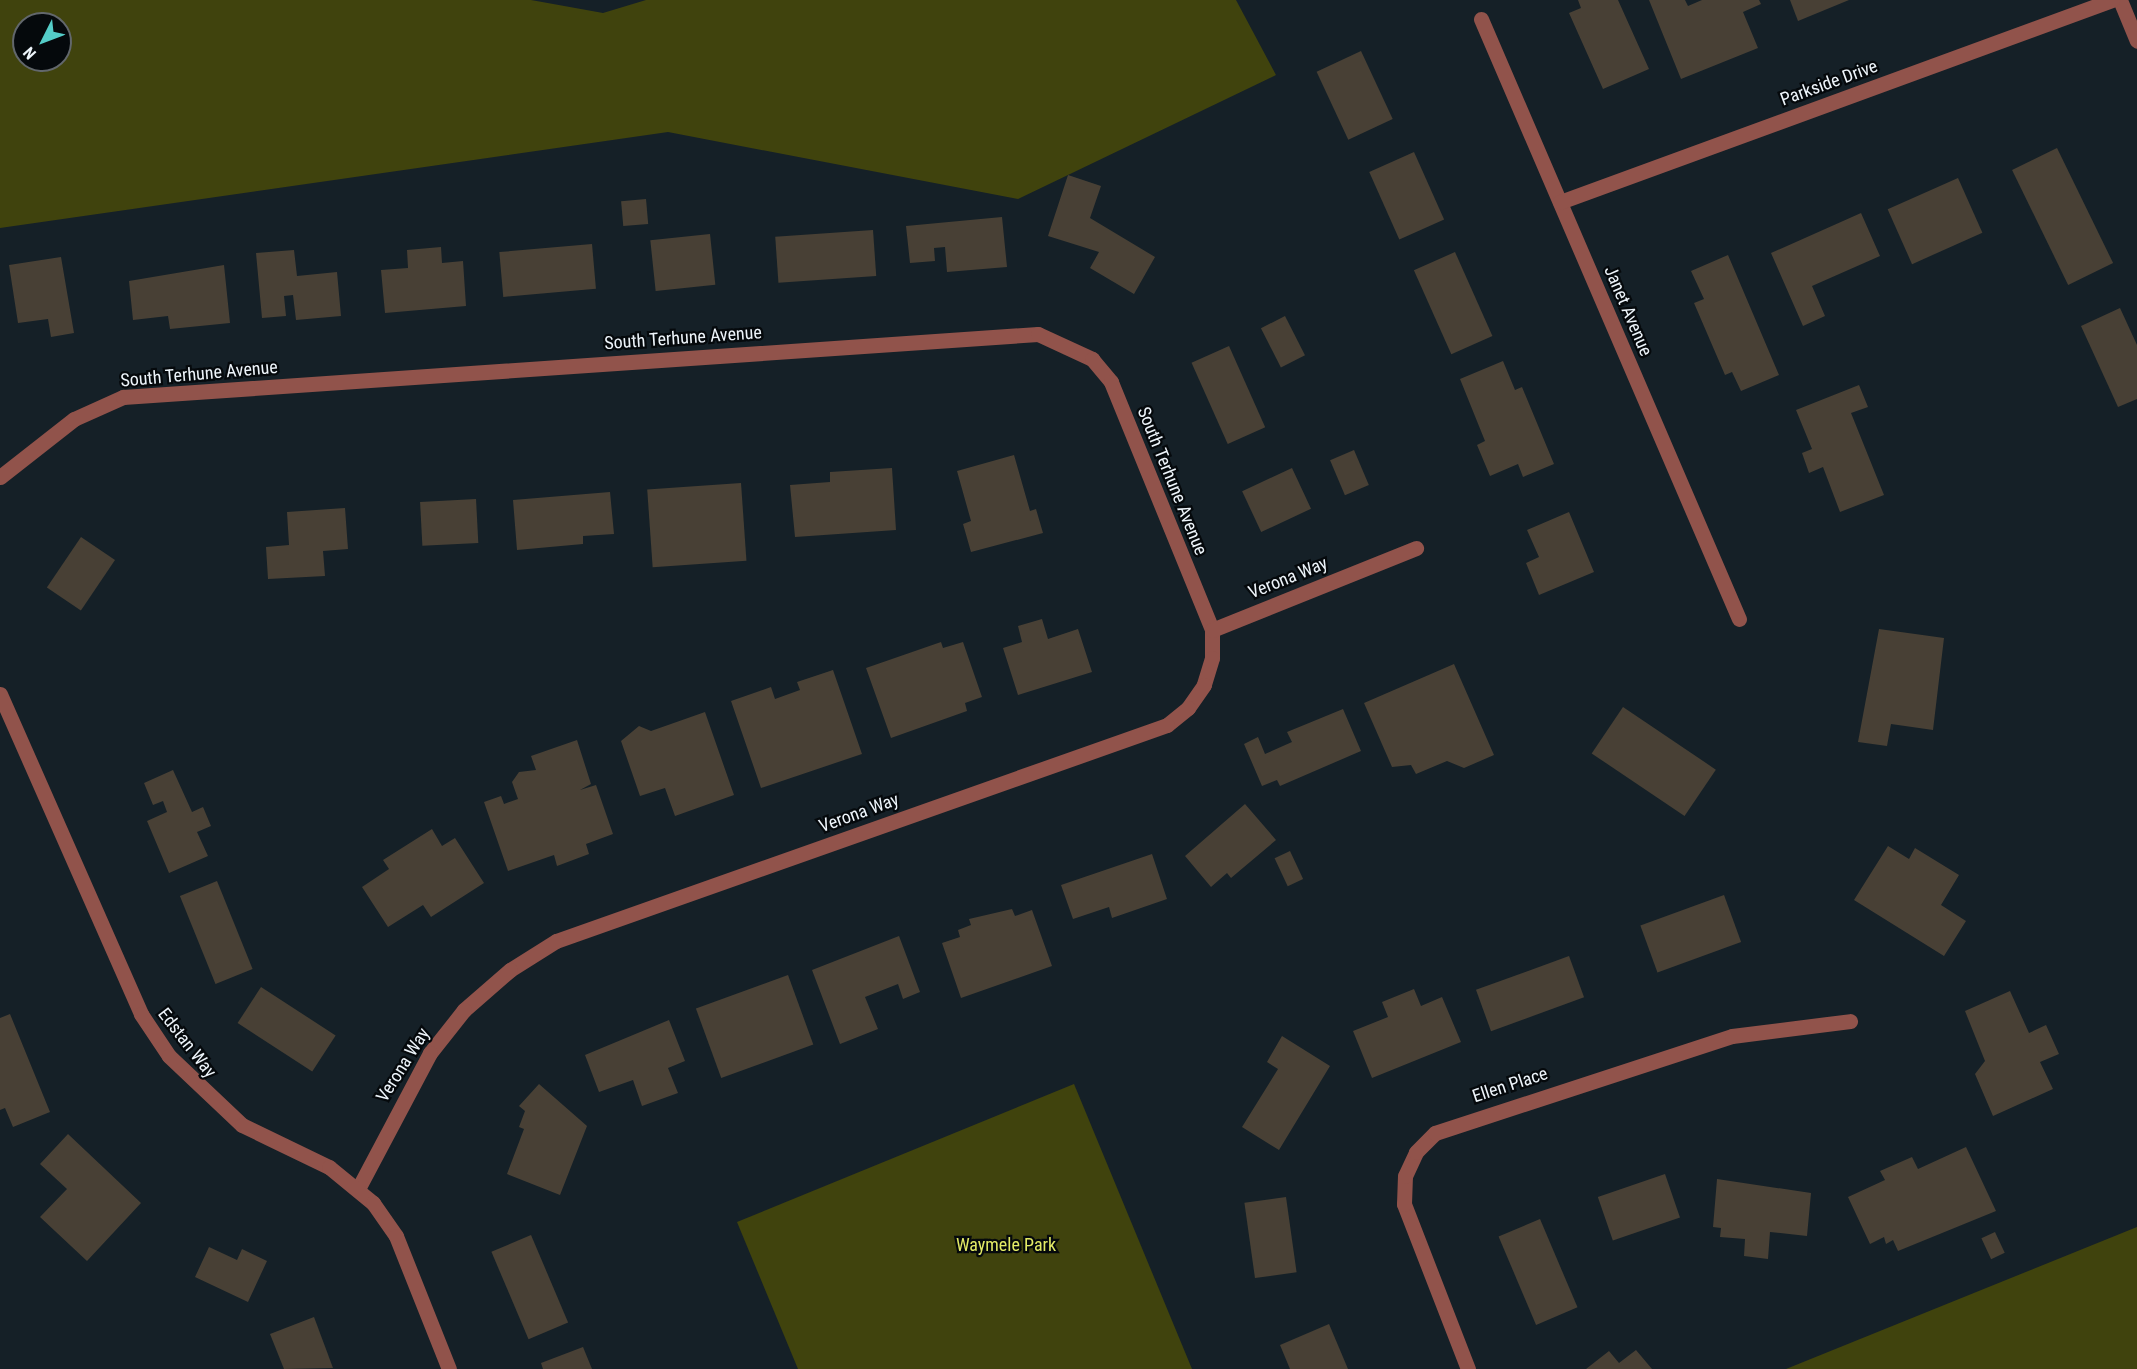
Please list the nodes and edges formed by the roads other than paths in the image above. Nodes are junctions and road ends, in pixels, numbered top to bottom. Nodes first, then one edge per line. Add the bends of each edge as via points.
1 (2112, 0) edge
2 (2120, 0) edge
3 (1481, 19) dead end
4 (2137, 40) edge
5 (1560, 202) junction
6 (0, 477) edge
7 (1416, 549) dead end
8 (1739, 619) dead end
9 (1212, 630) junction
10 (0, 694) edge
11 (1850, 1021) dead end
12 (358, 1189) junction
13 (449, 1369) edge
14 (1468, 1369) edge

1 - 5 street, Parkside Drive
2 - 4 street
3 - 5 street, Janet Avenue
5 - 8 street, Janet Avenue
6 - 9 street, South Terhune Avenue via 74,419 123,397 1038,334 1083,354 1111,382
7 - 9 street, Verona Way
9 - 12 street, Verona Way via 1212,658 1204,685 1167,725 556,941 510,970 464,1010 429,1053
10 - 12 street, Edstan Way via 141,1014 169,1056 202,1094 242,1125 330,1167
11 - 14 street, Ellen Place via 1732,1036 1435,1133 1412,1160 1404,1204
12 - 13 street, Edstan Way via 396,1236

